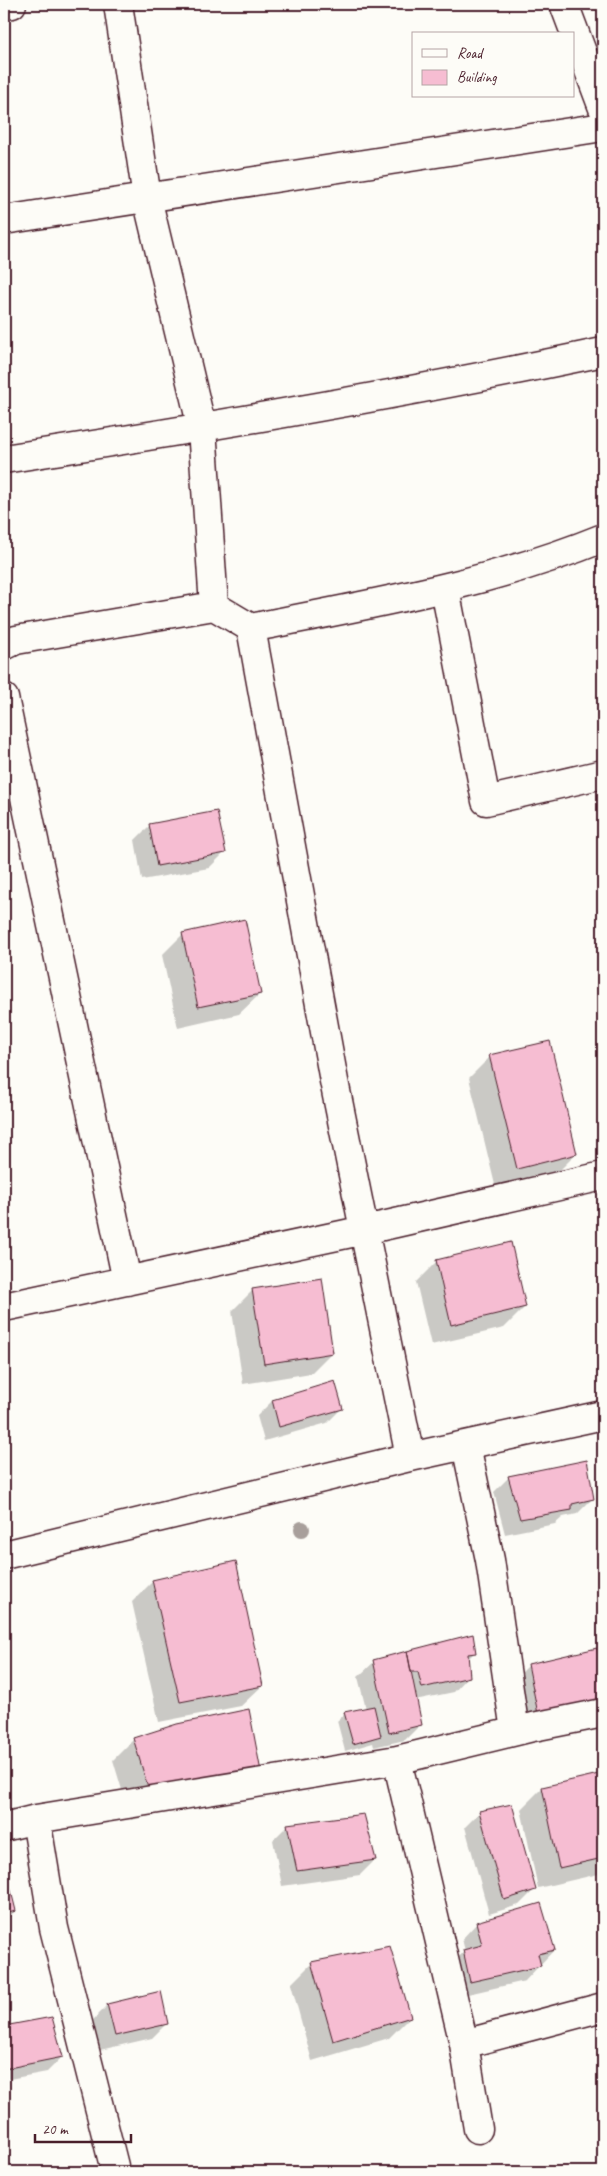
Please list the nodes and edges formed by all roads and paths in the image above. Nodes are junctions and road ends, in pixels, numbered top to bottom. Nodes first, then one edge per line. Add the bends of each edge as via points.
1 (12, 4) edge
2 (118, 4) edge
3 (564, 4) edge
4 (4, 5) edge
5 (603, 108) edge
6 (603, 127) edge
7 (147, 198) junction
8 (4, 220) edge
9 (603, 352) edge
10 (202, 428) junction
11 (4, 459) edge
12 (603, 538) edge
13 (445, 589) junction
14 (214, 606) junction
15 (251, 628) junction
16 (4, 646) edge
17 (4, 698) edge
18 (603, 774) edge
19 (603, 1176) edge
20 (365, 1230) junction
21 (127, 1281) junction
22 (4, 1307) edge
23 (603, 1416) edge
24 (466, 1445) junction
25 (410, 1458) junction
26 (4, 1555) edge
27 (603, 1713) edge
28 (515, 1731) junction
29 (397, 1760) junction
30 (36, 1819) junction
31 (4, 1827) edge
32 (603, 2007) edge
33 (464, 2044) junction
34 (478, 2129) dead end
35 (114, 2166) dead end

1 - 4 street
2 - 7 street
3 - 5 street
6 - 7 street
7 - 8 street
7 - 10 street
9 - 10 street
10 - 11 street
10 - 14 street
12 - 13 street via 567,553
13 - 15 street
13 - 18 street via 486,801
14 - 15 street
14 - 16 street via 16,640
15 - 20 street via 334,1081
17 - 21 street
19 - 20 street
20 - 21 street
20 - 25 street
21 - 22 street
23 - 24 street
24 - 25 street
24 - 28 street via 492,1568
25 - 26 street
27 - 28 street
28 - 29 street
29 - 30 street
29 - 33 street
30 - 31 street
30 - 35 street via 54,1928
32 - 33 street
33 - 34 street

